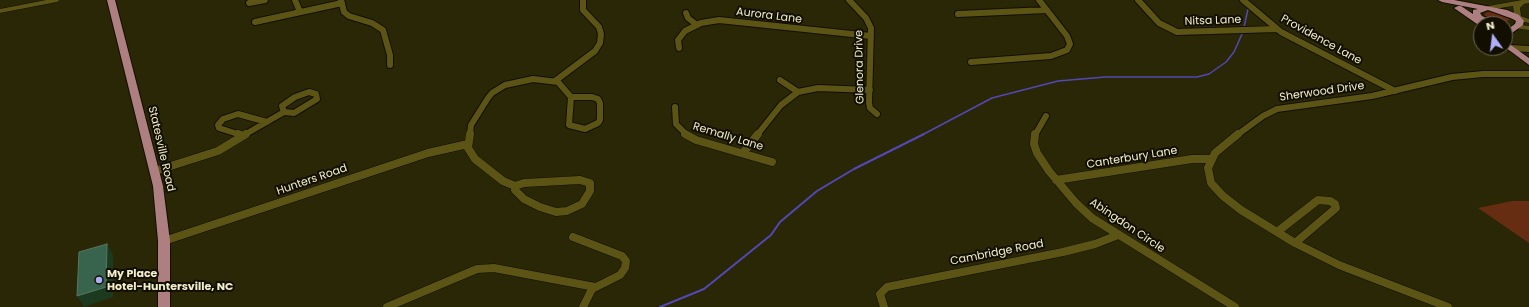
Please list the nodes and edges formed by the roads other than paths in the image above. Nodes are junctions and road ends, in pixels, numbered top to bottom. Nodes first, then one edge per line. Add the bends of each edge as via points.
1 (56, 0) edge
2 (112, 0) edge
3 (265, 0) edge
4 (295, 0) edge
5 (583, 0) edge
6 (849, 0) edge
7 (1039, 0) edge
8 (1138, 0) edge
9 (1243, 0) edge
10 (1442, 0) edge
11 (341, 1) edge
12 (1526, 2) edge
13 (249, 3) dead end
14 (1487, 8) junction
15 (1047, 10) junction
16 (0, 11) edge
17 (300, 12) junction
18 (686, 13) dead end
19 (958, 14) dead end
20 (1473, 16) edge
21 (1478, 16) edge
22 (1516, 21) junction
23 (1529, 21) edge
24 (254, 22) dead end
25 (1513, 22) edge
26 (697, 25) junction
27 (1513, 25) edge
28 (1529, 28) edge
29 (1277, 29) junction
30 (871, 36) junction
31 (1513, 46) edge
32 (679, 48) dead end
33 (1529, 48) edge
34 (1513, 50) edge
35 (971, 62) dead end
36 (1529, 62) edge
37 (390, 65) dead end
38 (1529, 74) edge
39 (780, 80) dead end
40 (555, 81) junction
41 (870, 90) junction
42 (1395, 91) junction
43 (798, 92) junction
44 (571, 97) junction
45 (674, 107) dead end
46 (284, 112) junction
47 (877, 114) dead end
48 (1046, 116) dead end
49 (267, 122) junction
50 (243, 136) junction
51 (468, 144) junction
52 (743, 153) junction
53 (1211, 159) junction
54 (772, 162) dead end
55 (155, 171) junction
56 (1056, 180) junction
57 (515, 186) junction
58 (1277, 232) junction
59 (1118, 235) junction
60 (573, 238) dead end
61 (164, 241) junction
62 (1295, 243) junction
63 (595, 287) junction
64 (164, 307) edge
65 (387, 307) edge
66 (584, 307) edge
67 (884, 307) edge
68 (1235, 307) edge
69 (1448, 307) edge

1 - 16 street
2 - 55 main road, Statesville Road
3 - 13 street
4 - 17 street
5 - 40 street via 583,10 599,27 601,38 594,51
6 - 30 street, Glenora Drive via 869,24
7 - 15 street
8 - 29 street, Nitsa Lane via 1159,23 1177,32
9 - 29 street, Providence Lane
10 - 14 main road
10 - 20 main road
11 - 17 street
11 - 37 street via 344,12 349,16 372,23 383,30
12 - 14 street
12 - 22 street via 1516,7
14 - 21 main road via 1477,11
14 - 22 main road via 1504,12
15 - 19 street
15 - 35 street via 1069,40 1069,47 1065,52 1043,57
17 - 24 street
18 - 26 street
22 - 23 street
22 - 25 main road
22 - 27 main road
22 - 28 street
26 - 30 street, Aurora Lane via 729,21
26 - 32 street, Aurora Lane via 685,31 679,38
29 - 42 street, Providence Lane
30 - 41 street, Glenora Drive
31 - 33 street
34 - 36 main road
38 - 42 street, Sherwood Drive via 1452,77
39 - 43 street
40 - 44 street
40 - 51 street via 521,81 505,85 492,93 471,125
41 - 43 street via 818,88
41 - 47 street, Glenora Drive via 870,108
42 - 53 street, Sherwood Drive via 1270,112 1230,141
43 - 52 street via 781,105
44 - 44 street via 569,125 585,128 598,123 598,99
45 - 52 street, Remally Lane via 676,124 684,134 696,140
46 - 46 street via 294,114 317,99 316,94 309,92 295,97 282,106
46 - 49 street
48 - 56 street, Abingdon Circle via 1037,129 1034,144 1041,161
49 - 50 street
49 - 50 street via 238,114 223,119 218,125 219,128
50 - 55 street via 218,151
51 - 57 street via 475,159 503,181
51 - 61 street, Hunters Road via 421,155
52 - 54 street, Remally Lane
53 - 56 street, Canterbury Lane via 1192,159
53 - 58 street via 1209,177 1217,190 1241,210
55 - 61 main road, Statesville Road
56 - 59 street, Abingdon Circle via 1084,211
57 - 57 street via 516,193 524,199 556,212 573,209 582,204 591,185 588,181 580,180 524,183
58 - 62 street
58 - 62 street via 1318,200 1335,204 1336,208
59 - 67 street, Cambridge Road via 1078,248 887,286 881,291 880,298
59 - 68 street, Abingdon Circle
60 - 63 street via 622,256 626,261 620,275
61 - 64 main road, Statesville Road
62 - 69 street via 1354,272
63 - 65 street via 494,268 477,269
63 - 66 street

